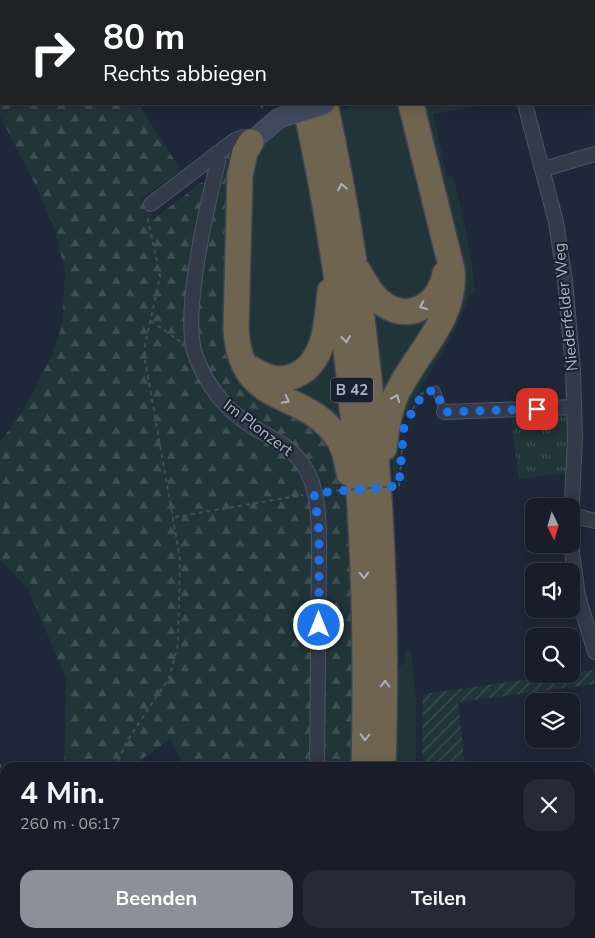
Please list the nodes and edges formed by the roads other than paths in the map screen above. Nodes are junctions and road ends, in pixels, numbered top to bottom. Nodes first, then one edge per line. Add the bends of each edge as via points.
1 (305, 105) edge
2 (322, 105) edge
3 (325, 105) edge
4 (411, 105) edge
5 (525, 105) edge
6 (251, 142) junction
7 (217, 153) junction
8 (595, 154) edge
9 (544, 169) junction
10 (151, 204) road end
11 (445, 249) junction
12 (344, 260) junction
13 (241, 356) junction
14 (436, 390) road end
15 (574, 408) junction
16 (444, 412) joint
17 (379, 498) junction
18 (573, 498) edge
19 (580, 519) edge
20 (595, 521) edge
21 (362, 526) junction
22 (572, 553) edge
23 (595, 652) edge
24 (317, 762) edge
25 (364, 762) edge
26 (383, 762) edge

1 - 12 highway, B 42
2 - 6 street, B 42, bridge via 278,118
12 -> 3 highway, B 42
4 - 11 highway
5 - 9 street, Niederfelder Weg
6 - 7 street via 240,137
6 - 13 highway via 245,152 240,175 236,328
7 - 10 street
7 - 24 street, Im Plonzert via 195,284 191,320 193,344 209,383 223,403 290,449 309,474 319,548
8 - 9 street
9 - 15 street, Niederfelder Weg via 565,281
11 -> 12 highway via 446,268 441,290 430,304 412,311 392,309 379,301
17 -> 11 highway via 386,431 396,396 450,302 453,277
12 - 13 highway via 319,351 308,367 292,377 275,379 252,369
12 - 17 highway, B 42 via 373,418
12 -> 21 highway, B 42
13 -> 21 highway via 252,379 315,416 339,440
14 - 16 lane
15 - 16 street
15 - 18 street, Niederfelder Weg
26 -> 17 highway, B 42 via 384,631
19 - 20 street
21 -> 25 highway, B 42 via 366,669
22 - 23 street via 578,596

